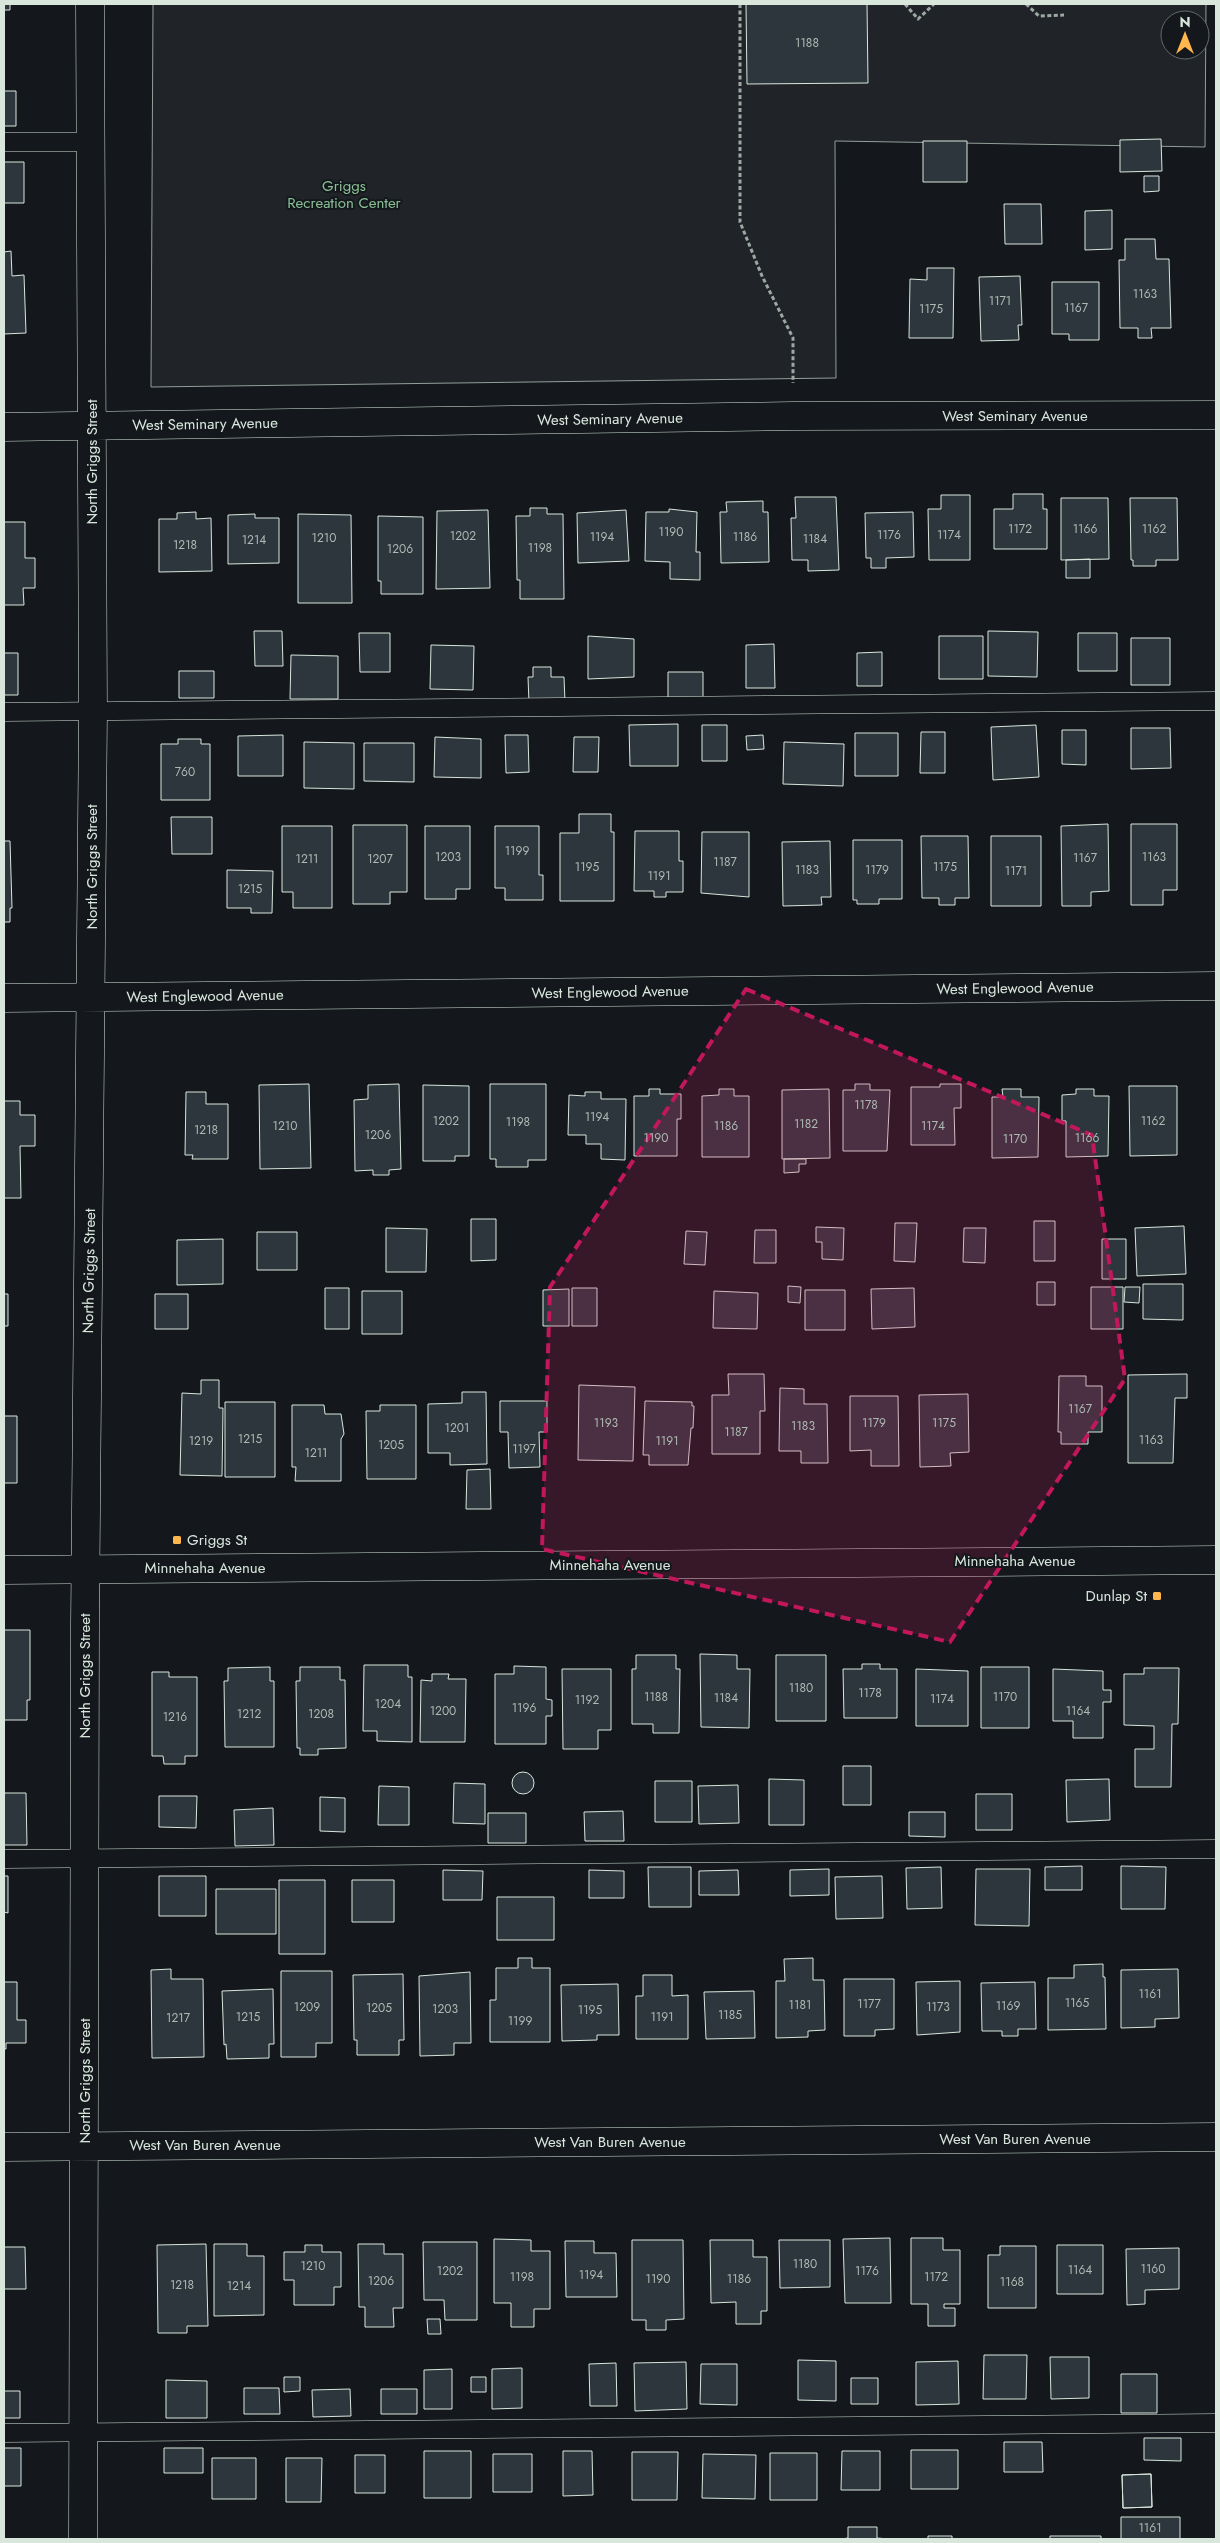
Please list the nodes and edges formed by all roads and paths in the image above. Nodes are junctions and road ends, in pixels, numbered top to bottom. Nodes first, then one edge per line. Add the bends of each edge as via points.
1 (90, 4) edge
2 (740, 4) edge
3 (905, 4) edge
4 (934, 4) edge
5 (1026, 4) edge
6 (1064, 15) dead end
7 (4, 142) edge
8 (90, 142) junction
9 (1216, 415) edge
10 (793, 416) junction
11 (91, 426) junction
12 (4, 427) edge
13 (1216, 701) edge
14 (4, 712) edge
15 (93, 712) junction
16 (1216, 986) edge
17 (90, 997) junction
18 (4, 998) edge
19 (1216, 1560) edge
20 (85, 1569) junction
21 (4, 1570) edge
22 (1216, 1849) edge
23 (85, 1858) junction
24 (4, 1860) edge
25 (1216, 2137) edge
26 (85, 2146) junction
27 (4, 2147) edge
28 (1216, 2423) edge
29 (84, 2432) junction
30 (4, 2433) edge
31 (84, 2539) edge

1 - 8 street, North Griggs Street
2 - 10 path via 740,222 793,338
3 - 4 path via 918,19
5 - 6 path via 1039,16
7 - 8 lane
8 - 11 street, North Griggs Street
9 - 10 street, West Seminary Avenue
10 - 11 street, West Seminary Avenue
11 - 12 street, West Seminary Avenue
11 - 15 street, North Griggs Street
13 - 15 lane
14 - 15 lane
15 - 17 street, North Griggs Street
16 - 17 street, West Englewood Avenue
17 - 18 street, West Englewood Avenue
17 - 20 street, North Griggs Street
19 - 20 street, Minnehaha Avenue
20 - 21 street, Minnehaha Avenue
20 - 23 street, North Griggs Street
22 - 23 lane
23 - 24 lane
23 - 26 street, North Griggs Street
25 - 26 street, West Van Buren Avenue
26 - 27 street, West Van Buren Avenue
26 - 29 street, North Griggs Street
28 - 29 lane
29 - 30 lane
29 - 31 street, North Griggs Street

